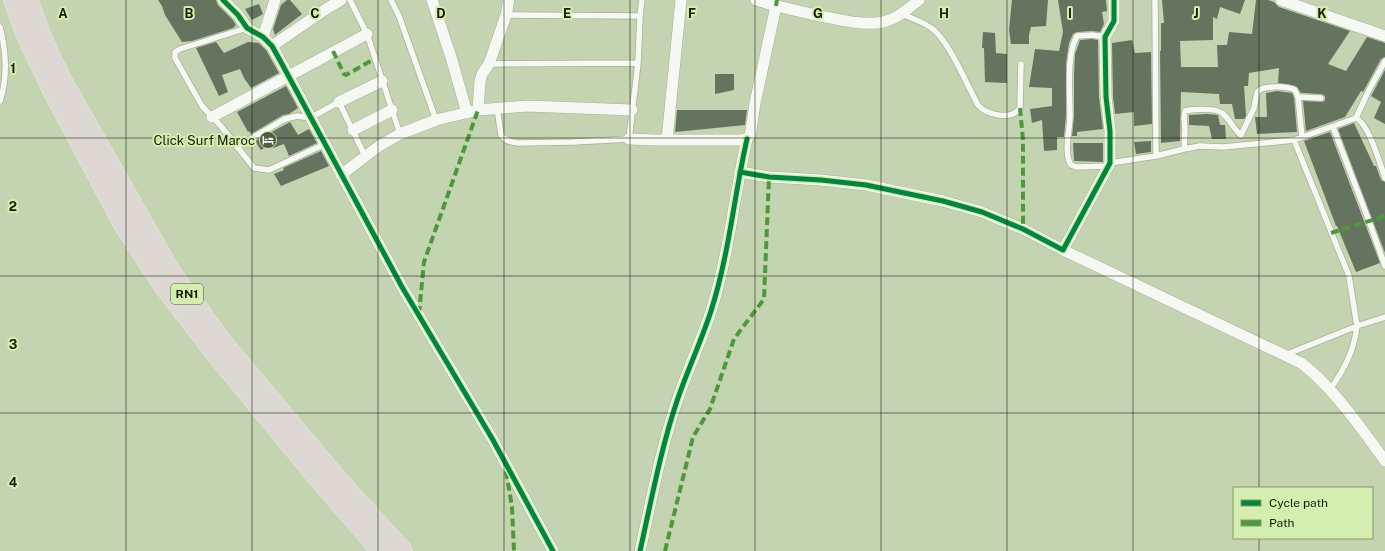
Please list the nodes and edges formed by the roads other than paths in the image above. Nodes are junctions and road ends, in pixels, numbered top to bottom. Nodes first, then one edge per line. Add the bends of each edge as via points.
1 (13, 0) edge
2 (28, 0) edge
3 (223, 0) edge
4 (275, 0) edge
5 (341, 0) edge
6 (350, 0) edge
7 (391, 0) edge
8 (432, 0) edge
9 (509, 0) edge
10 (642, 0) edge
11 (681, 0) edge
12 (756, 0) edge
13 (919, 0) edge
14 (1114, 0) edge
15 (1156, 0) edge
16 (1281, 0) edge
17 (776, 6) junction
18 (902, 14) junction
19 (506, 16) junction
20 (640, 16) junction
21 (0, 27) edge
22 (247, 28) junction
23 (367, 34) junction
24 (1105, 36) junction
25 (1385, 36) edge
26 (263, 37) junction
27 (272, 46) junction
28 (1385, 61) edge
29 (638, 62) junction
30 (489, 64) junction
31 (1021, 64) dead end
32 (289, 76) junction
33 (382, 80) junction
34 (1298, 97) junction
35 (1322, 98) dead end
36 (0, 101) edge
37 (339, 102) junction
38 (497, 108) junction
39 (392, 110) junction
40 (478, 110) junction
41 (632, 110) junction
42 (467, 113) junction
43 (212, 118) junction
44 (310, 118) junction
45 (1356, 118) junction
46 (436, 120) junction
47 (1333, 127) junction
48 (353, 130) junction
49 (400, 134) junction
50 (1241, 135) junction
51 (1302, 137) junction
52 (629, 139) junction
53 (747, 139) junction
54 (666, 140) junction
55 (1294, 140) junction
56 (325, 144) junction
57 (238, 146) junction
58 (1242, 146) junction
59 (1184, 149) junction
60 (365, 156) junction
61 (1156, 156) junction
62 (1110, 165) junction
63 (740, 172) junction
64 (341, 175) junction
65 (1385, 178) edge
66 (1063, 250) junction
67 (1385, 266) edge
68 (1385, 317) edge
69 (1357, 326) junction
70 (1285, 355) junction
71 (1330, 390) junction
72 (1385, 461) edge
73 (381, 551) edge
74 (403, 551) edge
75 (553, 551) edge
76 (640, 551) edge

1 - 73 highway, RN1 via 28,40 56,97 123,224 162,284 212,351
2 - 74 highway, RN1 via 62,80 171,272 225,345 334,475
3 - 22 street
4 - 26 street
5 - 27 street
6 - 23 lane
7 - 46 lane
8 - 42 street
9 - 19 street
10 - 20 lane
11 - 54 street
12 - 17 street
13 - 18 street
14 - 24 street via 1114,21
15 - 61 lane
16 - 25 street
17 - 18 street via 857,22 884,22
17 - 53 street
18 - 31 lane via 935,31 947,46 978,105 986,111 1007,115 1018,111
19 - 20 lane
19 - 30 street
20 - 29 lane
21 - 36 lane via 5,70
22 - 26 street
22 - 43 lane via 176,52 175,58 202,106
23 - 32 street
23 - 33 lane
24 - 62 street
24 - 62 lane via 1077,36 1074,44 1068,86 1068,152 1069,162 1076,167
26 - 27 street
27 - 32 street
28 - 45 lane
29 - 30 lane
29 - 41 lane
30 - 40 street via 480,81
32 - 43 street
32 - 44 street
33 - 37 street
33 - 39 lane
34 - 35 lane
34 - 50 lane via 1295,90 1289,88 1260,89
34 - 51 lane
37 - 44 lane
37 - 48 lane
38 - 40 street
38 - 41 street via 527,106
38 - 52 lane via 501,135 510,142
39 - 48 street
39 - 49 lane
40 - 42 street
41 - 52 lane
42 - 46 street
43 - 57 lane
44 - 56 street
44 - 57 lane via 296,116 285,120
45 - 47 lane
45 - 65 lane via 1367,130
46 - 49 street
47 - 51 lane
47 - 67 lane
48 - 60 lane
49 - 60 street
50 - 58 lane
50 - 59 lane via 1221,112 1188,110 1185,111 1184,119
51 - 55 lane
52 - 54 street
53 - 54 street
53 - 63 street
55 - 58 lane
55 - 69 lane via 1349,276
56 - 57 lane via 269,170 254,168
56 - 64 street
58 - 59 lane via 1200,146
59 - 61 lane
60 - 64 street
61 - 62 lane
62 - 66 street
63 - 66 street via 866,185 943,201 982,212 1023,229
63 - 76 street via 731,226 711,311 676,401
64 - 75 street via 402,287 493,440
66 - 70 street
68 - 69 lane
69 - 70 lane
69 - 71 lane via 1350,357
70 - 71 street via 1309,369
71 - 72 street

